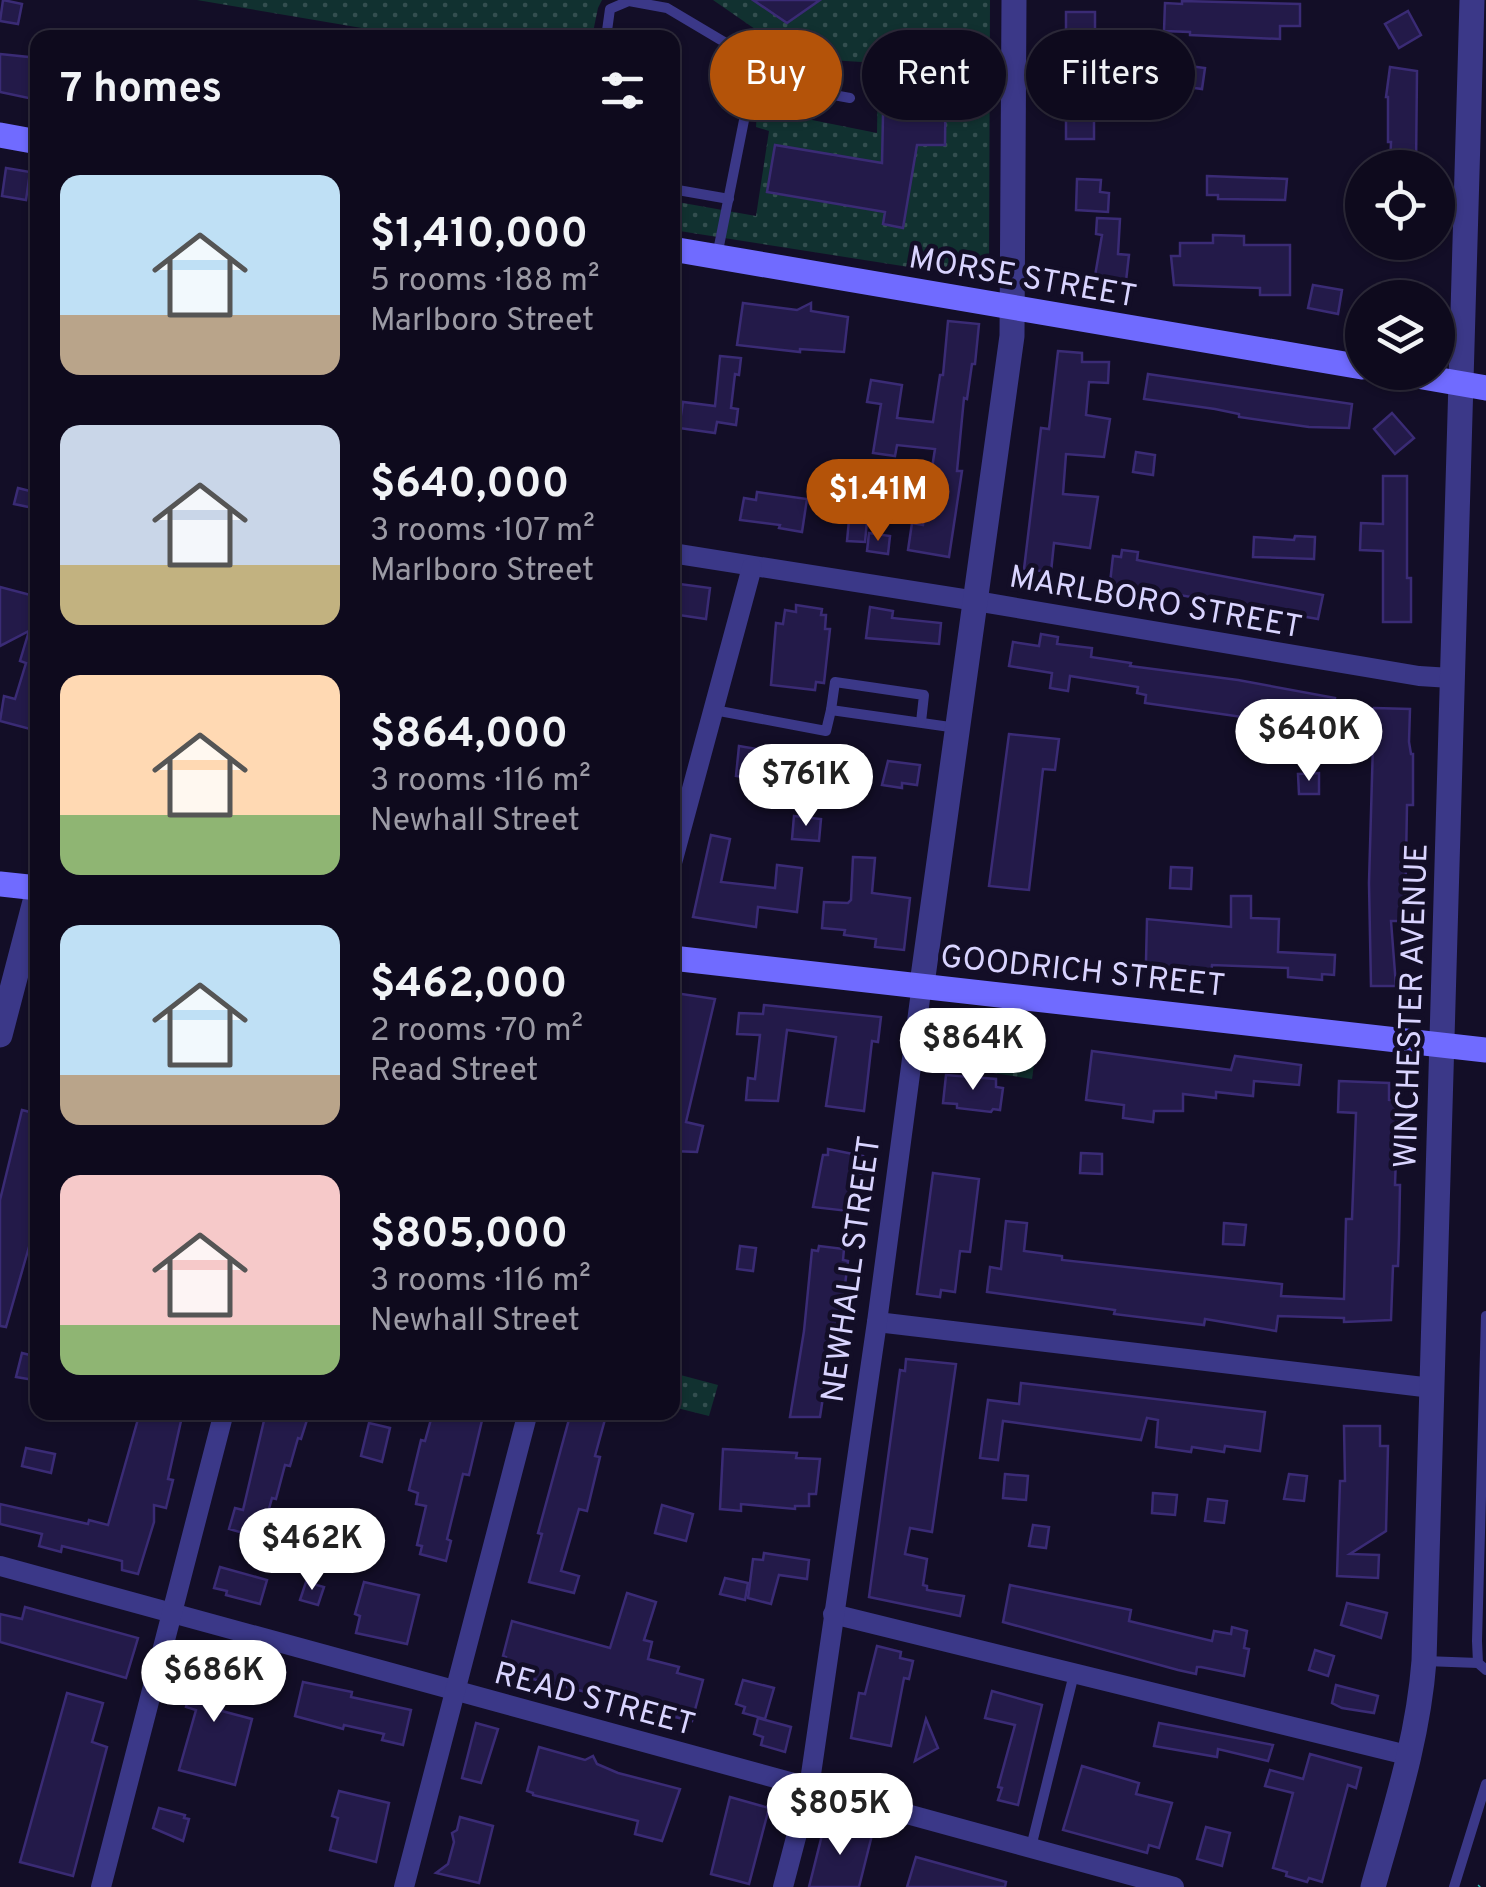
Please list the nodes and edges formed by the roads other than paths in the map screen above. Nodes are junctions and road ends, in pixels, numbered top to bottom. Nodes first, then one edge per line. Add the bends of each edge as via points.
1 (1014, 0) edge
2 (1472, 0) edge
3 (607, 30) edge
4 (710, 34) edge
5 (842, 97) edge
6 (850, 98) dead end
7 (744, 120) edge
8 (0, 135) edge
9 (30, 141) edge
10 (680, 190) edge
11 (729, 198) junction
12 (680, 250) edge
13 (717, 257) junction
14 (1012, 306) junction
15 (1345, 364) edge
16 (1455, 383) edge
17 (1459, 384) junction
18 (1486, 388) edge
19 (680, 555) edge
20 (752, 567) junction
21 (976, 600) junction
22 (1451, 678) junction
23 (714, 710) junction
24 (830, 710) junction
25 (921, 722) junction
26 (958, 728) junction
27 (680, 833) edge
28 (0, 884) edge
29 (30, 888) edge
30 (30, 920) edge
31 (680, 959) edge
32 (922, 984) junction
33 (0, 1034) edge
34 (1442, 1042) junction
35 (1486, 1050) edge
36 (1486, 1316) edge
37 (877, 1322) junction
38 (1432, 1388) junction
39 (222, 1420) edge
40 (526, 1420) edge
41 (0, 1566) edge
42 (172, 1612) junction
43 (833, 1614) junction
44 (1424, 1662) junction
45 (1482, 1666) edge
46 (1074, 1673) junction
47 (455, 1690) junction
48 (1411, 1756) junction
49 (1486, 1784) edge
50 (808, 1788) junction
51 (1030, 1847) junction
52 (101, 1887) edge
53 (404, 1887) edge
54 (784, 1887) edge
55 (1174, 1887) edge
56 (1373, 1887) edge
57 (1454, 1887) edge

1 - 14 street, NEWHALL STREET
2 - 17 street, WINCHESTER AVENUE
3 - 4 lane via 610,9 630,2 667,8
5 - 6 lane
7 - 11 lane
8 - 9 main road
10 - 11 lane
11 - 13 lane
12 - 13 main road, MORSE STREET
13 - 14 main road, MORSE STREET
14 - 15 main road, MORSE STREET
14 - 21 street, NEWHALL STREET
16 - 17 main road
17 - 18 main road
17 - 22 street, WINCHESTER AVENUE
19 - 20 street, MARLBORO STREET
20 - 21 street, MARLBORO STREET
20 - 23 street
21 - 22 street, MARLBORO STREET
21 - 26 street, NEWHALL STREET
22 - 34 street, WINCHESTER AVENUE
23 - 24 lane via 826,731
23 - 27 street
24 - 25 lane
24 - 25 lane via 835,682 924,696
25 - 26 lane
26 - 32 street, NEWHALL STREET
28 - 29 main road
30 - 33 street
31 - 32 main road, GOODRICH STREET
32 - 34 main road, GOODRICH STREET
32 - 37 street, NEWHALL STREET
34 - 35 main road, GOODRICH STREET
34 - 38 street, WINCHESTER AVENUE
36 - 45 lane
37 - 38 street
37 - 43 street, NEWHALL STREET
38 - 44 street, WINCHESTER AVENUE
39 - 42 street
40 - 47 street
41 - 42 street, READ STREET
42 - 47 street, READ STREET
42 - 52 street
43 - 46 street
43 - 50 street, NEWHALL STREET
44 - 45 lane
44 - 48 street, WINCHESTER AVENUE
46 - 48 street
46 - 51 lane
47 - 50 street, READ STREET
47 - 53 street
48 - 56 street, WINCHESTER AVENUE
49 - 57 lane
50 - 51 street, READ STREET
50 - 54 street, NEWHALL STREET
51 - 55 street, READ STREET

